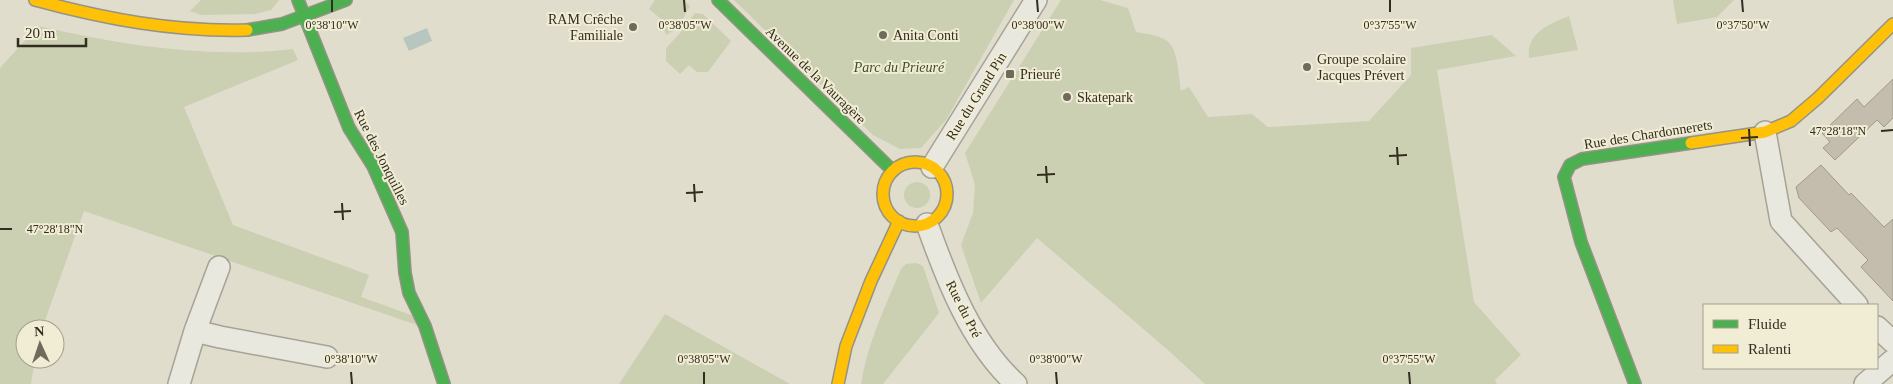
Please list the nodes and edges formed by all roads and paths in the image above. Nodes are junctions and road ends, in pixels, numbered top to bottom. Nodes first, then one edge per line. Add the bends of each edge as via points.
1 (35, 0) edge
2 (298, 0) edge
3 (346, 0) edge
4 (718, 0) edge
5 (1036, 0) edge
6 (304, 17) junction
7 (1893, 24) edge
8 (1765, 132) junction
9 (932, 167) junction
10 (893, 171) junction
11 (899, 221) junction
12 (928, 224) junction
13 (218, 267) dead end
14 (1856, 304) edge
15 (1878, 328) edge
16 (196, 331) junction
17 (1893, 342) edge
18 (327, 357) dead end
19 (1893, 360) edge
20 (179, 384) edge
21 (444, 384) edge
22 (838, 384) edge
23 (1016, 384) edge
24 (1635, 384) edge
25 (1865, 384) edge

1 - 6 street via 156,27 193,31 259,29
2 - 6 street, Rue des Jonquilles
3 - 6 street
4 - 10 street, Avenue de la Vauragère
5 - 9 street, Rue du Grand Pin
6 - 21 street, Rue des Jonquilles via 349,128 373,166 402,232 406,283 420,313
7 - 8 street, Rue des Chardonnerets via 1791,121
8 - 14 street via 1781,221
8 - 24 street, Rue des Chardonnerets via 1582,159 1570,165 1564,177 1581,242
9 - 10 street via 916,162
9 - 12 street via 940,173 948,192 943,211
10 - 11 street via 887,178 883,197 891,215
11 - 12 street via 913,226
11 - 22 street via 846,346
12 - 23 street, Rue du Pré via 953,289 980,341
13 - 16 street
15 - 17 street
16 - 18 street
16 - 20 street
19 - 25 street

